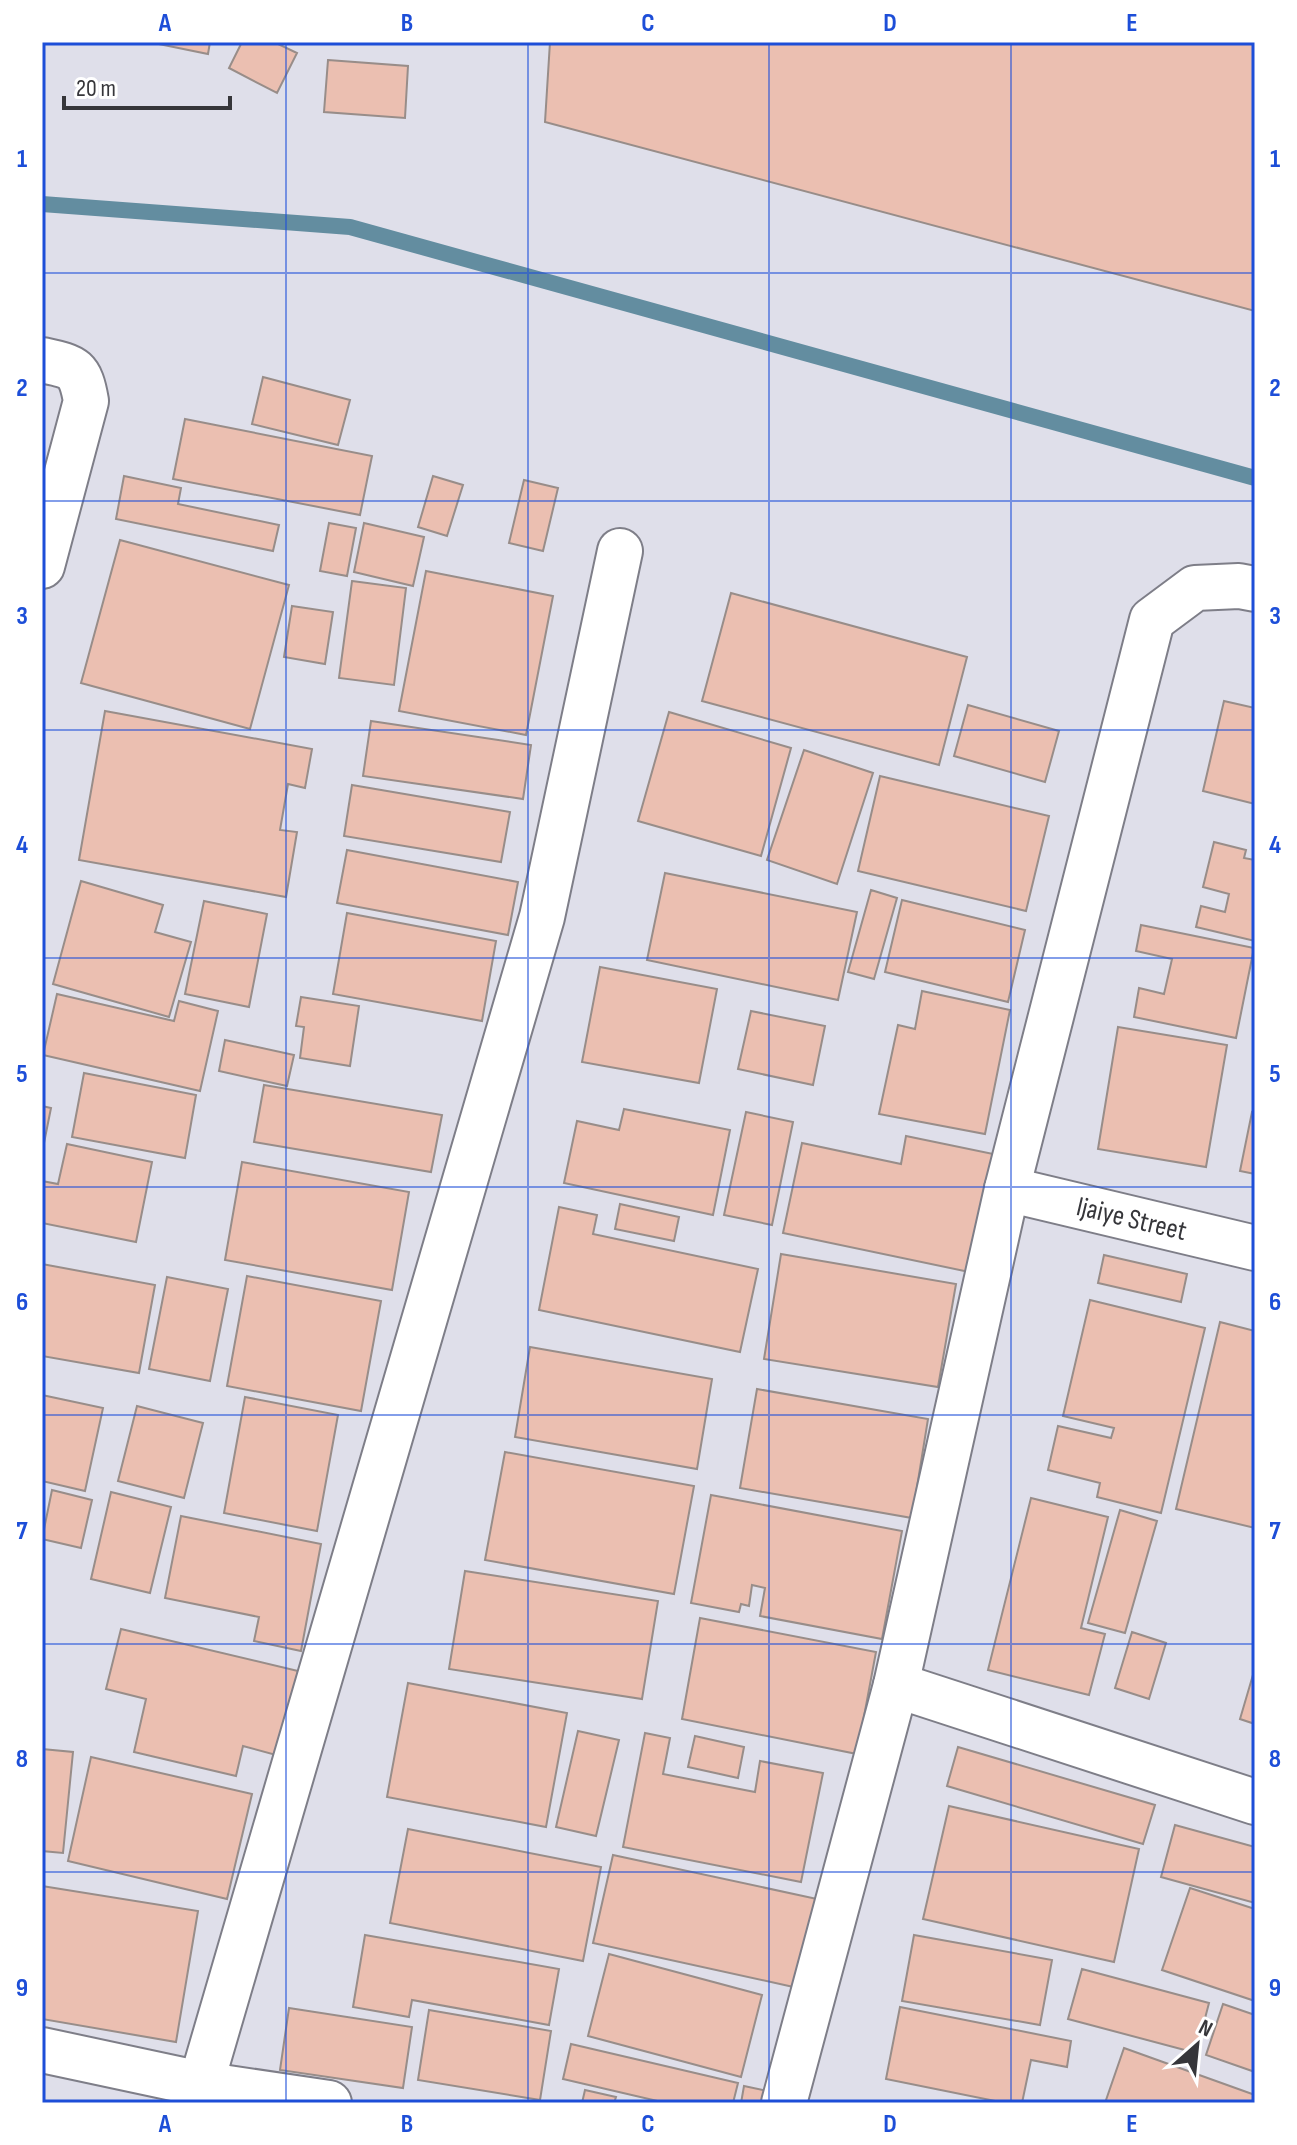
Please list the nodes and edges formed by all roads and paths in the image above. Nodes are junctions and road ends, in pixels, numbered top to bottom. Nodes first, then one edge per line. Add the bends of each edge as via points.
1 (42, 360) edge
2 (620, 551) dead end
3 (42, 566) edge
4 (1255, 589) edge
5 (1007, 1189) junction
6 (1255, 1248) edge
7 (896, 1685) junction
8 (1255, 1802) edge
9 (42, 2050) edge
10 (201, 2084) junction
11 (329, 2103) edge
12 (784, 2103) edge

1 - 3 street via 69,366 83,381 86,401
2 - 10 street via 542,917
4 - 5 street via 1195,588 1152,620
5 - 6 street, Ijaiye Street
5 - 7 street
7 - 8 street
7 - 12 street
9 - 10 street
10 - 11 street

